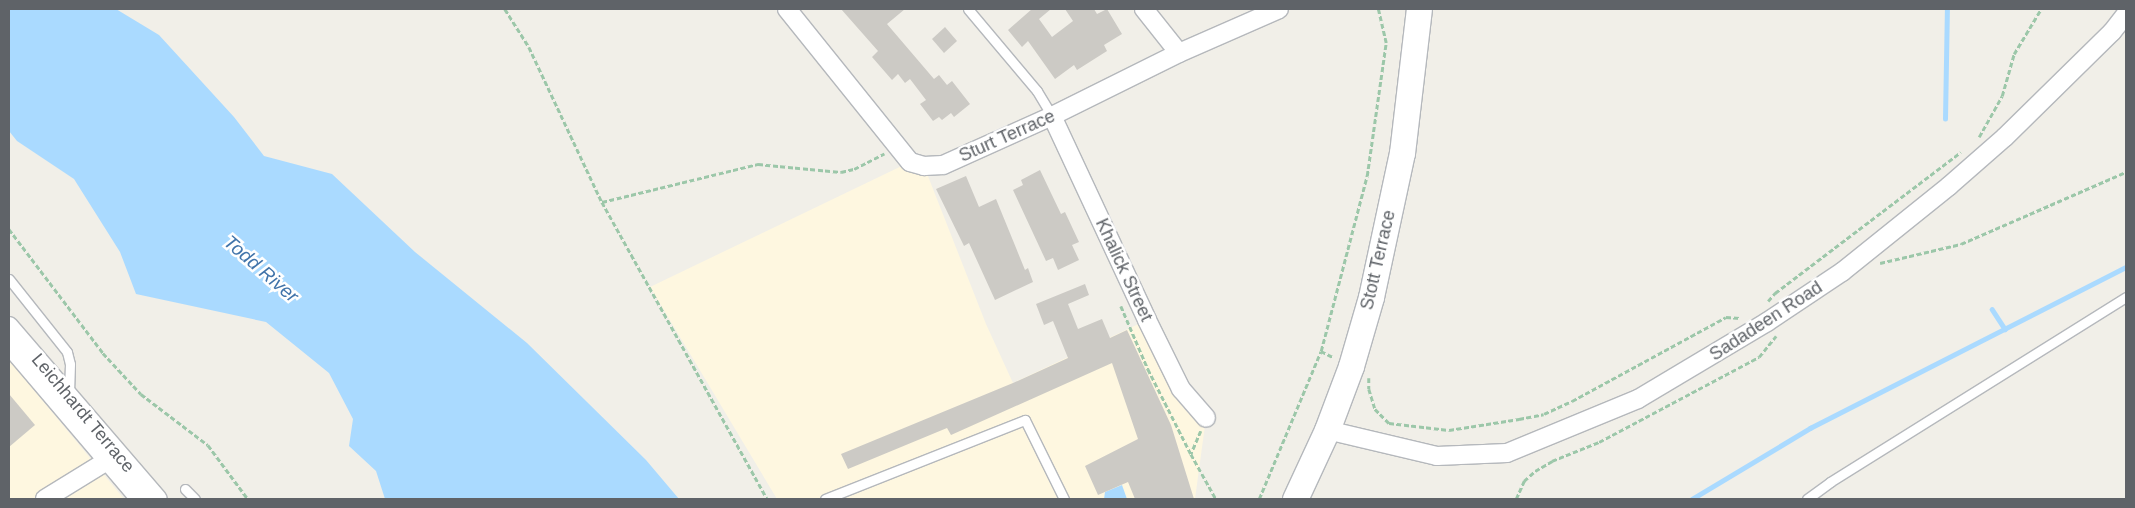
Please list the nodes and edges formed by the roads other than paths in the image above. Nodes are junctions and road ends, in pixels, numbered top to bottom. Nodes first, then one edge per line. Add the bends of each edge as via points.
1 (786, 9) edge
2 (968, 9) edge
3 (1144, 9) edge
4 (1279, 9) edge
5 (1419, 9) edge
6 (2126, 14) edge
7 (1179, 53) junction
8 (1052, 116) junction
9 (9, 278) edge
10 (2126, 297) edge
11 (9, 326) edge
12 (9, 345) edge
13 (70, 398) junction
14 (1206, 418) road end
15 (1327, 430) junction
16 (112, 458) junction
17 (185, 489) dead end
18 (45, 499) edge
19 (140, 499) edge
20 (158, 499) edge
21 (195, 499) edge
22 (825, 499) edge
23 (1064, 499) edge
24 (1295, 499) edge
25 (1807, 499) edge

1 - 8 street, Sturt Terrace via 910,162 924,166 943,165
2 - 8 lane via 1037,90
3 - 7 street
4 - 7 street, Sturt Terrace
5 - 15 main road, Stott Terrace via 1402,153 1371,297 1351,366
6 - 15 street, Sadadeen Road via 2112,32 2005,137 1842,272 1767,322 1638,399 1507,453 1437,456
7 - 8 street, Sturt Terrace
8 - 14 street, Khalick Street via 1181,389
9 - 13 lane via 66,352 70,364
10 - 25 lane
11 - 13 street, Leichhardt Terrace
12 - 16 street, Leichhardt Terrace
13 - 16 street, Leichhardt Terrace
15 - 24 main road, Stott Terrace
16 - 18 street
16 - 19 street, Leichhardt Terrace
16 - 20 street, Leichhardt Terrace
17 - 21 lane
22 - 23 lane via 1024,420

